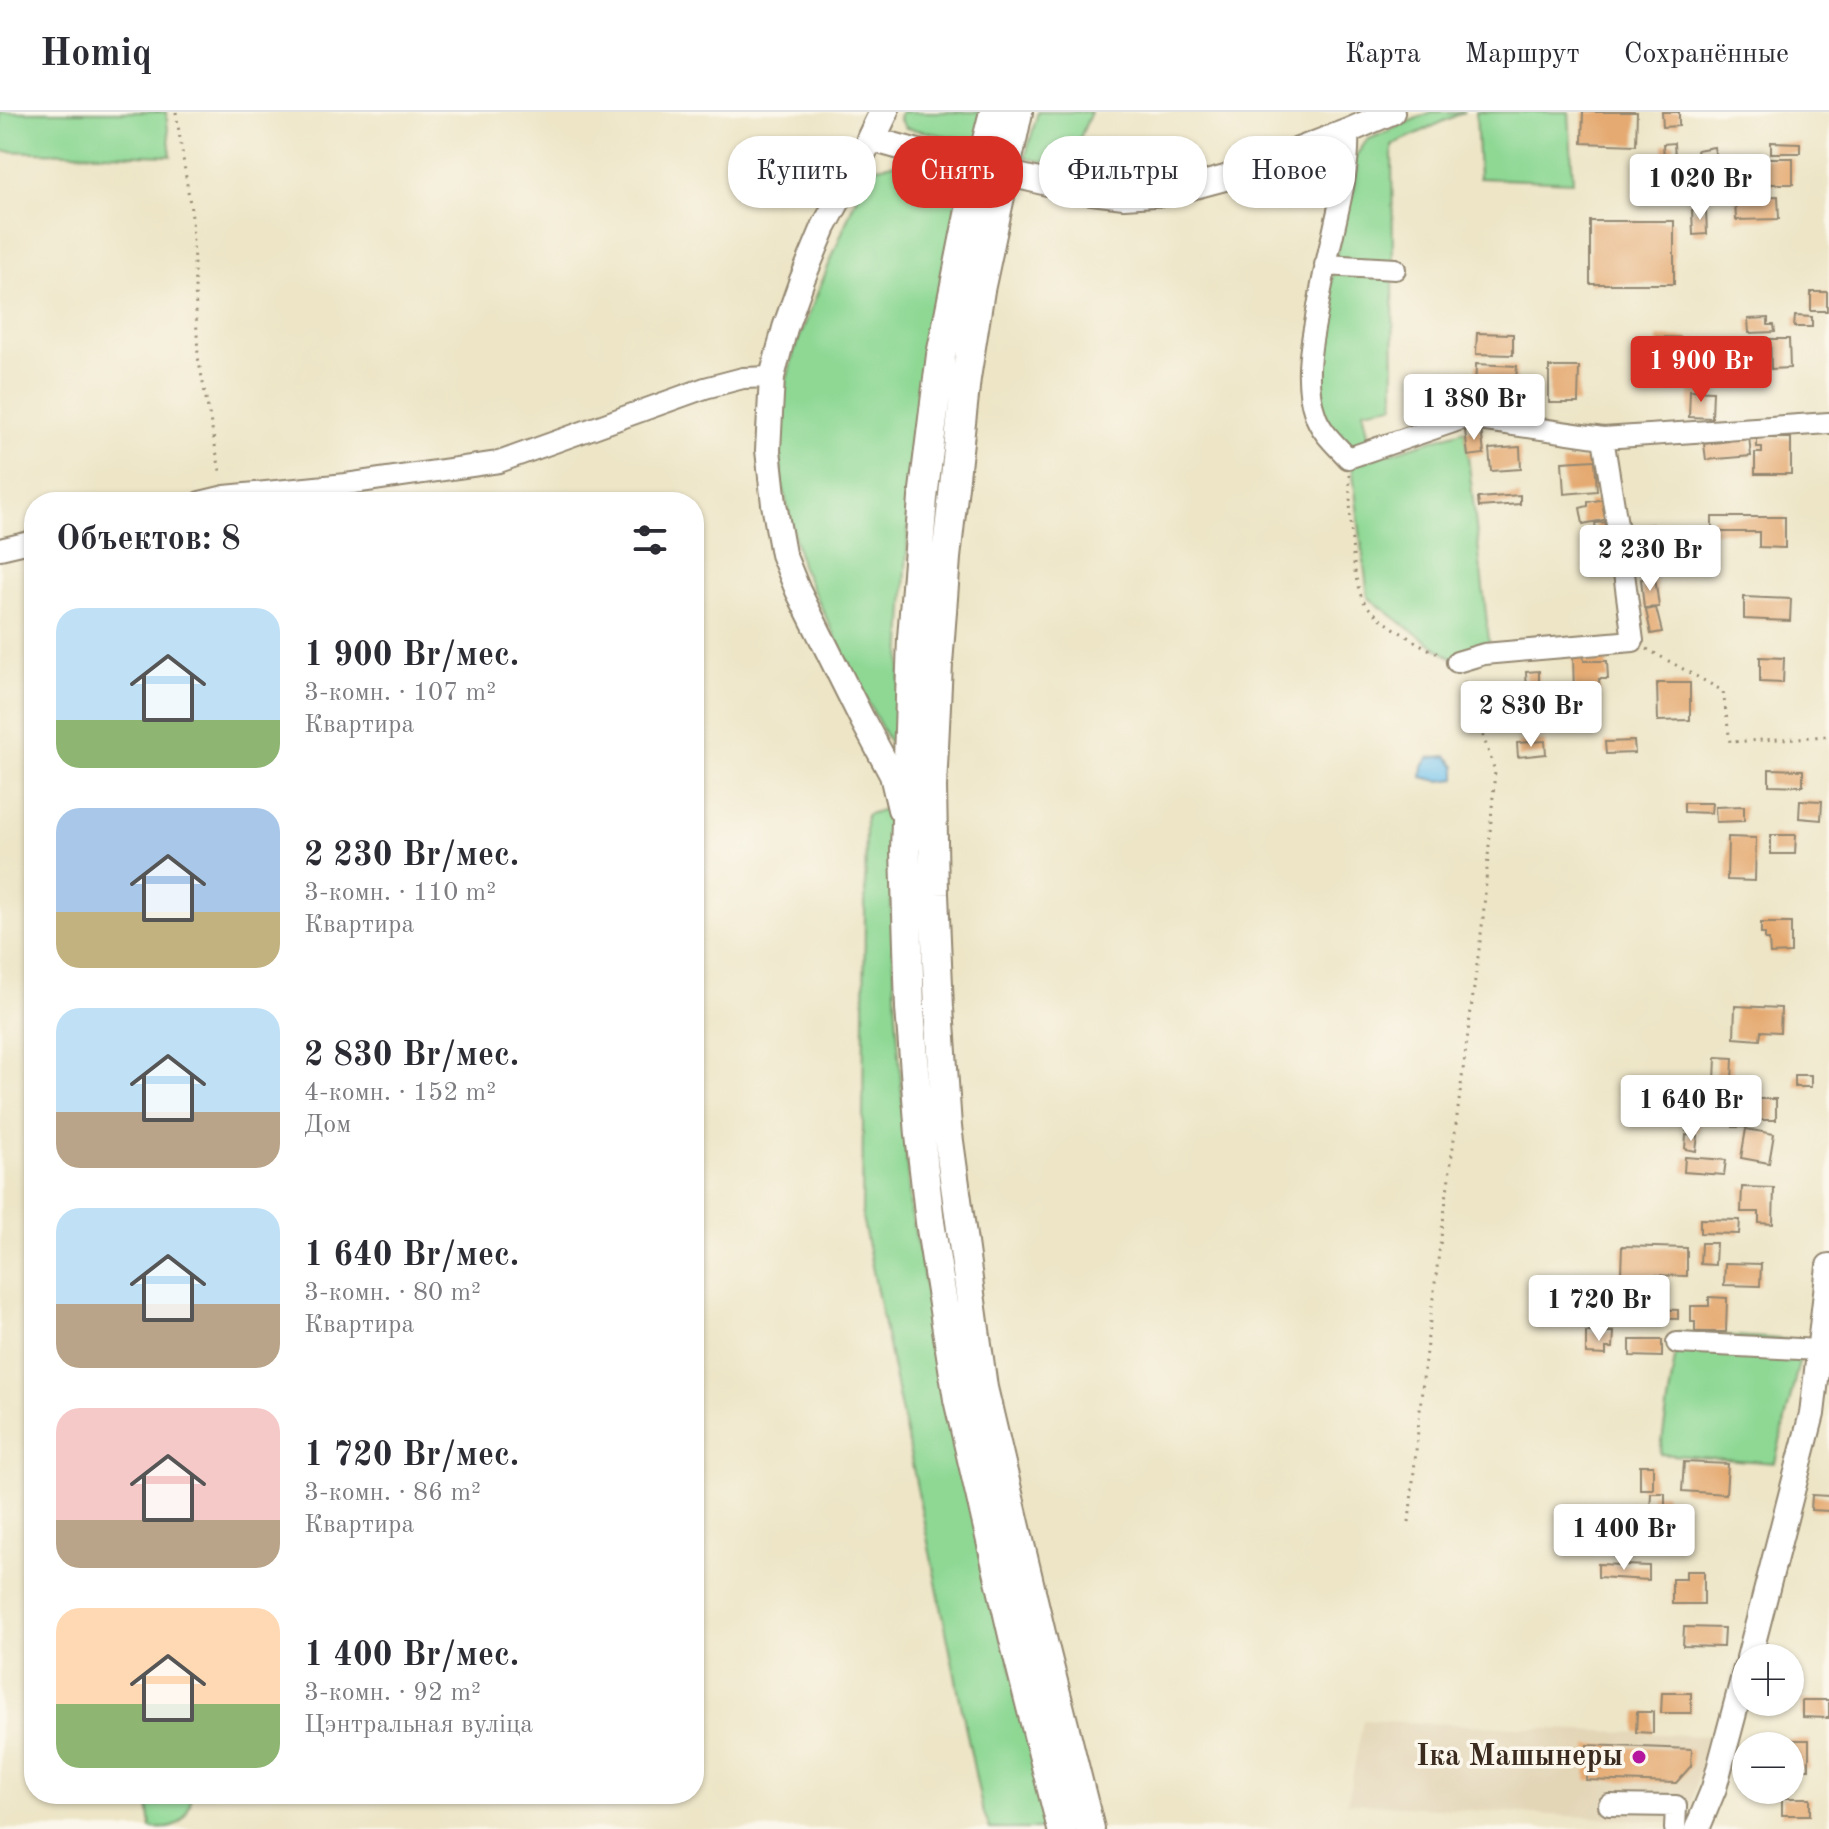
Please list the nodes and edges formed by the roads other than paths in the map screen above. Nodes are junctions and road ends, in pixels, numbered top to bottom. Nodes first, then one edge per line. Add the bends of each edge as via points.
1 (884, 112) edge
2 (994, 112) edge
3 (1018, 112) edge
4 (1392, 112) edge
5 (1348, 131) junction
6 (872, 136) edge
7 (876, 140) edge
8 (834, 208) edge
9 (1325, 265) junction
10 (1395, 269) dead end
11 (772, 377) junction
12 (1829, 423) edge
13 (1603, 438) junction
14 (265, 492) edge
15 (24, 543) edge
16 (0, 549) edge
17 (1457, 662) road end
18 (905, 851) junction
19 (1829, 1266) edge
20 (1677, 1343) dead end
21 (1819, 1350) junction
22 (1820, 1414) edge
23 (1753, 1644) edge
24 (1733, 1716) edge
25 (1609, 1805) dead end
26 (1062, 1829) edge
27 (1090, 1829) edge
28 (1675, 1829) edge
29 (1697, 1829) edge

1 - 6 highway
2 - 18 highway via 941,355 923,498
3 - 27 highway via 980,290 953,498 932,787 934,894 947,1127 983,1388
4 - 5 main road
5 - 7 main road, bridge via 1225,178 1169,193 1124,196 1076,190
5 - 9 street via 1345,177
8 - 11 main road via 802,280
9 - 10 street
9 - 13 street via 1309,384 1320,426 1348,458 1465,418
11 - 14 street via 705,388 499,462
11 - 18 main road via 768,450 783,554 892,775
12 - 13 street
13 - 17 street via 1633,641 1484,654
15 - 16 street
18 - 26 highway via 920,1135 942,1305 958,1399
19 - 21 main road
20 - 21 street
21 - 22 main road
22 - 23 main road
24 - 29 main road
25 - 28 street via 1676,1806

